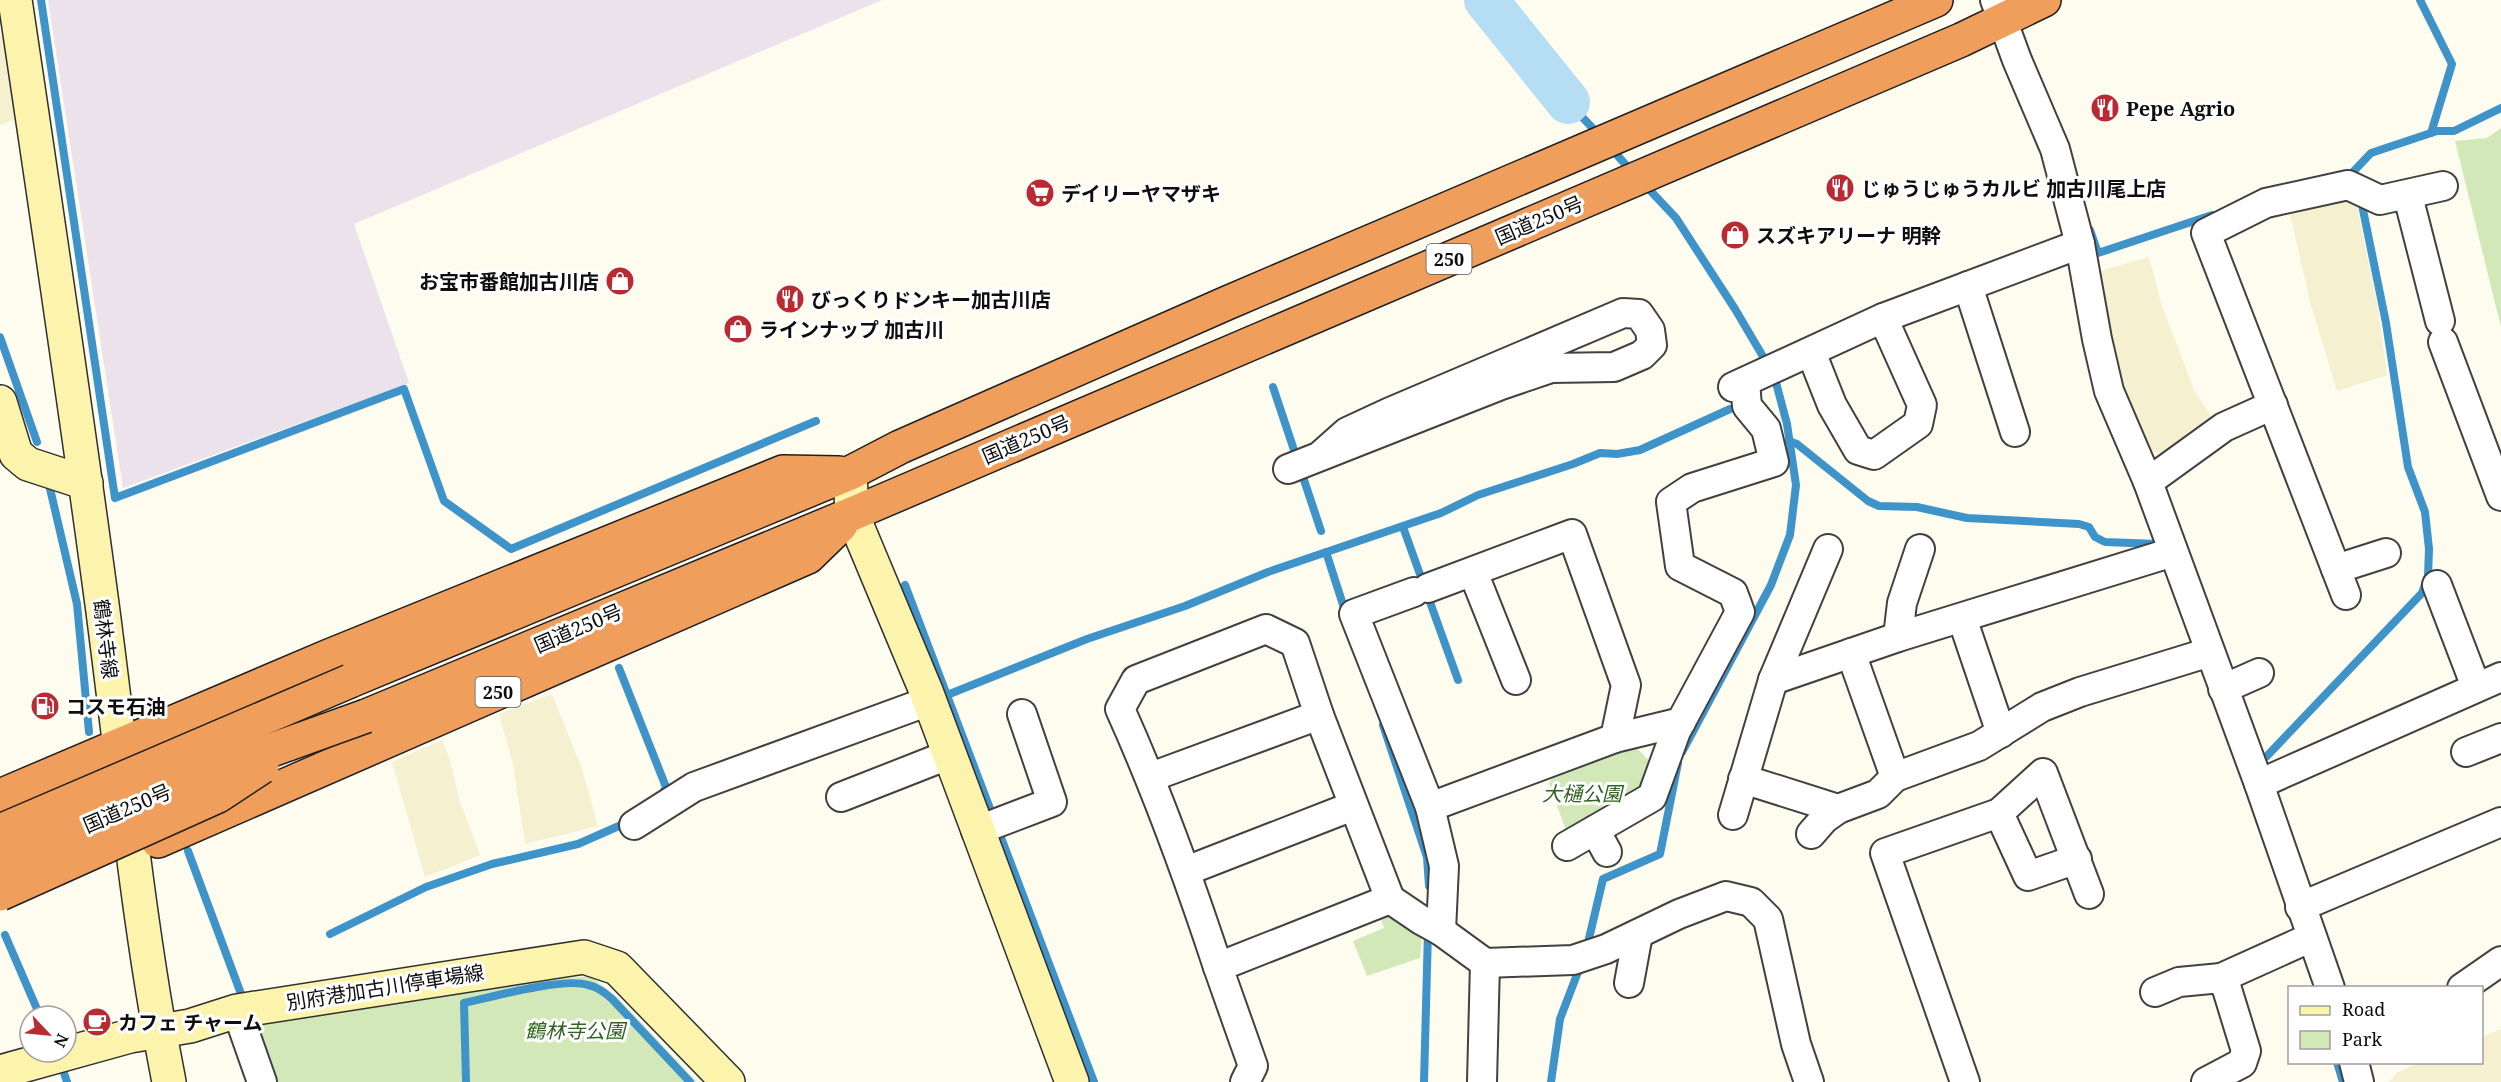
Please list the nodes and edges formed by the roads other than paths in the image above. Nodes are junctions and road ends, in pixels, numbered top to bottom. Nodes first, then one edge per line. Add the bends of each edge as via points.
1 (15, 0) edge
2 (1936, 0) edge
3 (2044, 0) edge
4 (1999, 10) edge
5 (2443, 186) dead end
6 (2408, 196) junction
7 (2080, 244) junction
8 (1968, 286) junction
9 (1883, 318) junction
10 (1811, 352) junction
11 (0, 402) edge
12 (2273, 405) junction
13 (2015, 432) dead end
14 (1320, 456) junction
15 (1288, 469) dead end
16 (850, 473) junction
17 (2148, 482) junction
18 (86, 483) junction
19 (2501, 495) edge
20 (852, 514) junction
21 (1828, 549) dead end
22 (1920, 549) dead end
23 (2173, 552) junction
24 (2386, 553) dead end
25 (1473, 572) junction
26 (2437, 585) dead end
27 (1962, 618) junction
28 (1898, 637) junction
29 (2210, 652) junction
30 (1851, 653) junction
31 (2259, 673) dead end
32 (1516, 680) dead end
33 (1773, 680) junction
34 (2488, 682) edge
35 (2223, 689) junction
36 (929, 700) junction
37 (1022, 714) dead end
38 (1319, 715) junction
39 (1681, 722) junction
40 (2001, 733) junction
41 (1615, 738) junction
42 (2501, 738) edge
43 (298, 742) junction
44 (120, 746) junction
45 (2466, 752) dead end
46 (948, 755) junction
47 (1151, 777) junction
48 (1894, 777) junction
49 (1743, 778) junction
50 (2259, 784) junction
51 (0, 796) edge
52 (841, 797) dead end
53 (1353, 806) junction
54 (1430, 807) junction
55 (1838, 809) junction
56 (1999, 813) junction
57 (1733, 815) dead end
58 (2501, 822) edge
59 (634, 825) dead end
60 (991, 825) junction
61 (0, 831) edge
62 (1811, 834) dead end
63 (1567, 846) dead end
64 (131, 852) junction
65 (2077, 859) junction
66 (0, 862) edge
67 (1186, 871) junction
68 (0, 894) edge
69 (2089, 894) dead end
70 (1390, 899) junction
71 (2300, 908) junction
72 (0, 911) edge
73 (1433, 927) junction
74 (1638, 934) junction
75 (2312, 937) junction
76 (2501, 960) edge
77 (1485, 963) junction
78 (1218, 967) junction
79 (2222, 978) junction
80 (1629, 983) dead end
81 (2330, 986) edge
82 (2463, 986) edge
83 (2155, 992) dead end
84 (237, 1011) junction
85 (159, 1032) junction
86 (78, 1050) edge
87 (27, 1064) edge
88 (2354, 1064) edge
89 (0, 1072) edge
90 (169, 1082) edge
91 (262, 1082) edge
92 (728, 1082) edge
93 (1072, 1082) edge
94 (1245, 1082) edge
95 (1482, 1082) edge
96 (1809, 1082) edge
97 (1965, 1082) edge
98 (2206, 1082) edge
99 (2359, 1082) edge

1 - 18 main road, 鶴林寺線
2 - 16 highway, 国道250号 / 250 via 1227,303 900,447
3 - 4 highway, 国道250号 / 250
4 - 7 street via 2055,149
4 - 20 highway, 国道250号 / 250 via 1950,45
5 - 6 street
6 - 12 street via 2380,200 2348,185 2266,203 2206,233
6 - 19 street via 2441,332
7 - 8 street
7 - 17 street via 2109,391
8 - 9 street
8 - 13 street
9 - 10 street
9 - 10 street via 1922,405 1918,424 1874,455 1858,450 1832,405
10 - 39 street via 1755,378 1747,406 1766,429 1774,462 1692,488 1671,502 1680,566 1733,593 1740,612
11 - 18 main road via 16,454 28,464
12 - 17 street via 2224,428
12 - 24 street via 2341,582
14 - 14 street via 1551,368 1614,367 1642,355 1652,345 1650,330 1639,314 1623,313 1347,432
14 - 15 street
16 - 20 main road
16 - 44 highway, 250 via 783,472
16 - 61 highway, 国道250号 / 250, bridge
17 - 23 street
18 - 44 main road, 鶴林寺線
20 - 36 main road
20 - 43 highway, 国道250号 / 250, bridge
20 - 64 highway, 250 via 808,557
21 - 33 street
22 - 28 street via 1902,603
23 - 27 street
23 - 29 street
25 - 32 street
25 - 41 street via 1572,534 1626,685
25 - 54 street via 1421,590 1381,592 1354,614
26 - 34 street
27 - 28 street
27 - 40 street
28 - 30 street
29 - 35 street
29 - 40 street via 2042,706
30 - 33 street
30 - 48 street
31 - 35 street
33 - 49 street
34 - 50 street
35 - 50 street
36 - 46 main road
36 - 59 street via 694,787
37 - 60 street via 1052,802
38 - 47 street
38 - 47 street via 1295,643 1266,629 1136,680 1120,709
38 - 53 street
39 - 41 street
39 - 63 street via 1652,797 1601,841
40 - 48 street via 1979,746
41 - 54 street
42 - 45 street
43 - 66 highway, 国道250号 / 250, bridge via 216,770
43 - 68 highway, 250, bridge via 218,796
44 - 51 highway, 250
44 - 64 main road, 鶴林寺線
46 - 52 street
46 - 60 main road
47 - 67 street
48 - 55 street via 1878,794
49 - 55 street
49 - 57 street
50 - 71 street
53 - 67 street
53 - 70 street
54 - 73 street via 1444,866
55 - 62 street
56 - 65 street via 2028,876
56 - 65 street via 2043,773
56 - 97 street via 1885,854
58 - 71 street
60 - 93 main road
64 - 72 highway, 250
64 - 85 main road, 鶴林寺線
65 - 69 street
67 - 78 street
70 - 73 street
70 - 78 street
71 - 75 street
73 - 77 street
74 - 77 street via 1573,960
74 - 80 street
74 - 96 street via 1726,896 1751,902 1768,919 1796,1044
75 - 79 street
75 - 81 street
76 - 82 street
77 - 95 street
78 - 94 street via 1253,1066
79 - 83 street via 2182,971
79 - 98 street via 2246,1051 2242,1063
84 - 85 main road, 別府港加古川停車場線
84 - 91 street
84 - 92 main road, 別府港加古川停車場線 via 584,957 617,968
85 - 86 main road, 別府港加古川停車場線
85 - 90 main road, 鶴林寺線
87 - 89 main road, 別府港加古川停車場線
88 - 99 street

